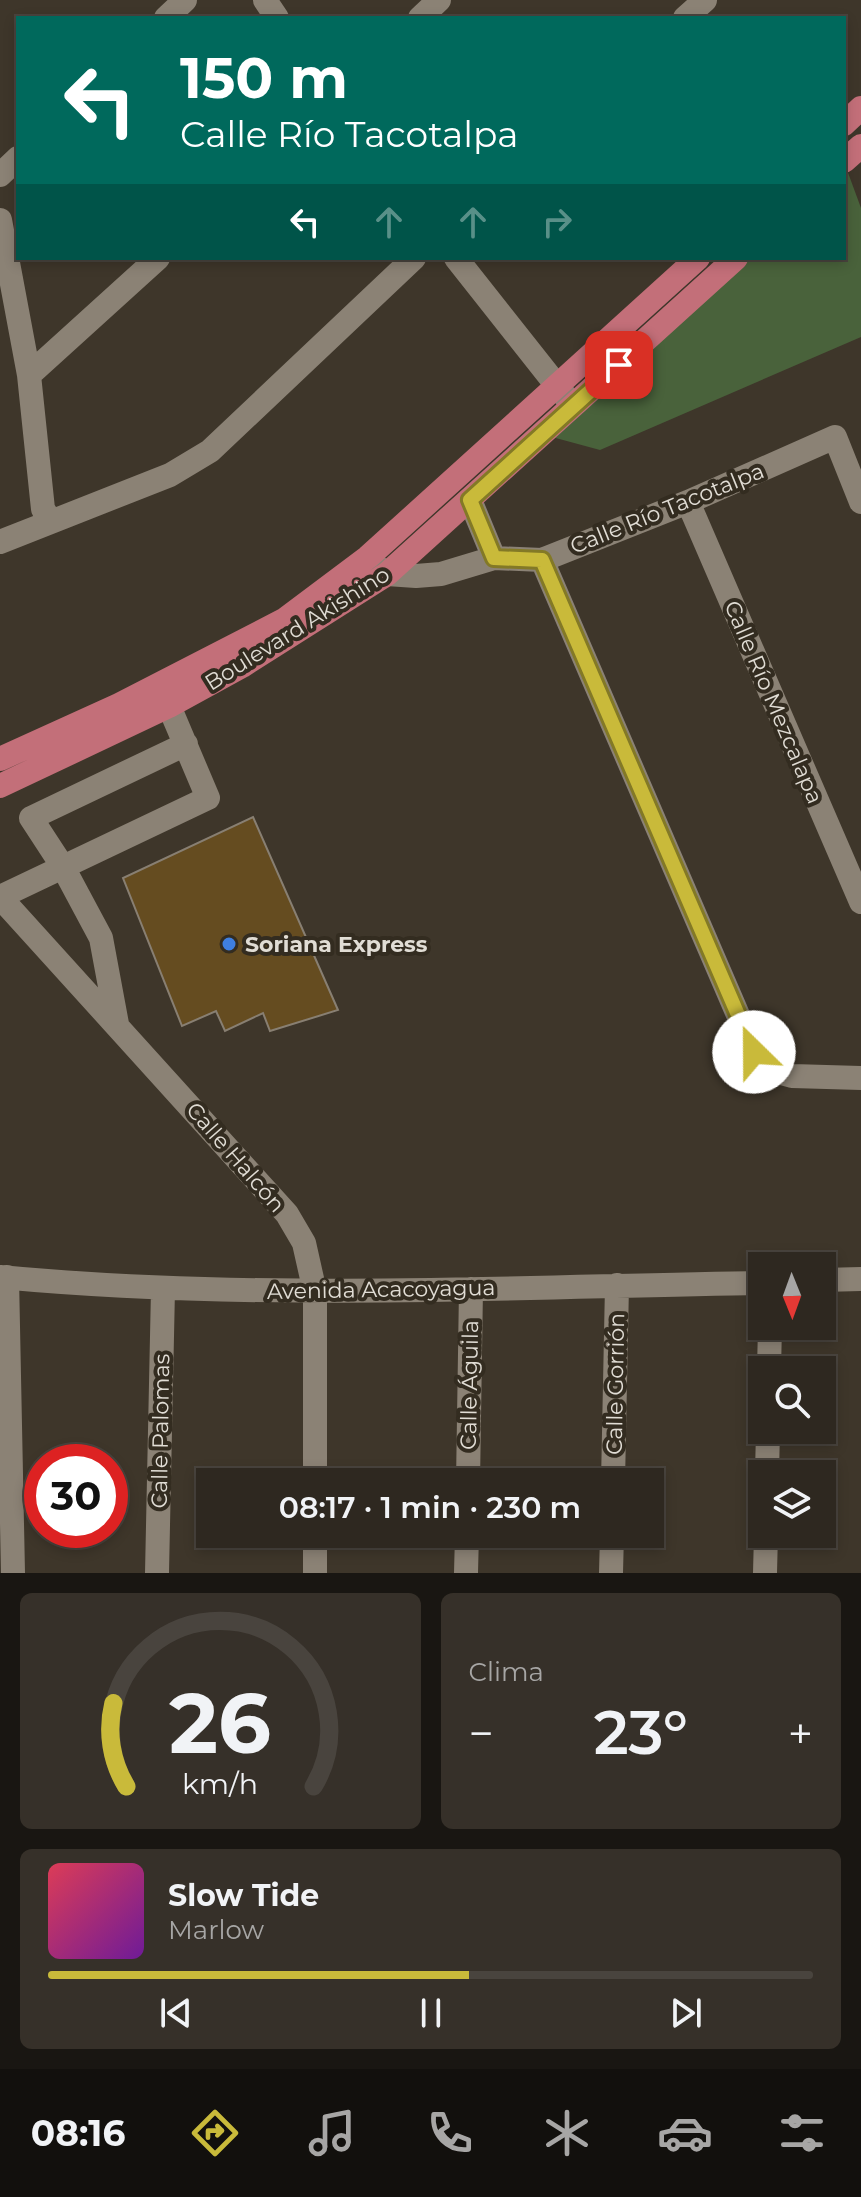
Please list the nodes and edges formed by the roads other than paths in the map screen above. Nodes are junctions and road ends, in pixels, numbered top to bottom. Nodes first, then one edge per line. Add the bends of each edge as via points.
1 (185, 0) edge
2 (439, 0) edge
3 (705, 0) edge
4 (168, 16) edge
5 (422, 16) edge
6 (687, 16) edge
7 (852, 117) edge
8 (861, 144) edge
9 (846, 159) edge
10 (16, 160) edge
11 (0, 175) edge
12 (0, 220) edge
13 (156, 260) edge
14 (412, 260) edge
15 (458, 260) edge
16 (696, 260) edge
17 (734, 260) edge
18 (29, 375) junction
19 (557, 387) junction
20 (574, 406) junction
21 (470, 500) junction
22 (688, 502) junction
23 (861, 502) edge
24 (50, 520) junction
25 (0, 542) edge
26 (368, 557) junction
27 (494, 558) junction
28 (542, 560) junction
29 (387, 574) junction
30 (169, 706) junction
31 (186, 744) junction
32 (0, 759) edge
33 (0, 786) edge
34 (63, 867) junction
35 (0, 897) edge
36 (861, 902) edge
37 (117, 1024) junction
38 (861, 1078) edge
39 (3, 1277) edge
40 (861, 1279) edge
41 (836, 1280) edge
42 (748, 1283) edge
43 (617, 1285) junction
44 (163, 1289) junction
45 (471, 1289) junction
46 (315, 1292) junction
47 (315, 1468) edge
48 (468, 1468) edge
49 (613, 1468) edge
50 (315, 1548) edge
51 (467, 1548) edge
52 (612, 1548) edge
53 (766, 1548) edge
54 (13, 1573) edge
55 (157, 1573) edge
56 (315, 1573) edge
57 (466, 1573) edge
58 (611, 1573) edge
59 (765, 1573) edge

1 - 4 street
2 - 5 street
3 - 6 street
7 - 8 street
8 - 9 main road
10 - 11 street
12 - 18 street
13 - 18 street
14 - 24 street via 210,451 170,475 62,520
15 - 19 street
16 - 19 main road, Boulevard Akishino
17 - 20 main road, Boulevard Akishino
18 - 24 street via 43,509
19 - 20 street
19 - 26 main road, Boulevard Akishino
20 - 21 main road, Boulevard Akishino
21 - 27 street
21 - 29 main road, Boulevard Akishino
22 - 23 street, Calle Río Tacotalpa via 835,437
22 - 28 street, Calle Río Tacotalpa
22 - 36 street, Calle Río Mezcalapa
24 - 25 street
26 - 29 street
26 - 32 main road, Boulevard Akishino via 284,620
27 - 28 street, Calle Río Tacotalpa
27 - 29 street, Calle Río Tacotalpa via 441,574
28 - 38 street via 754,1052 770,1070 792,1076
29 - 30 main road, Boulevard Akishino
30 - 31 street
30 - 33 main road, Boulevard Akishino
31 - 34 street via 208,798
31 - 34 street via 31,818
34 - 35 street
34 - 37 street via 101,938
35 - 37 street, Calle Halcón
37 - 46 street, Calle Halcón via 287,1214 304,1243
39 - 44 street, Avenida Acacoyagua
39 - 54 street
40 - 41 street
42 - 43 street, Avenida Acacoyagua
43 - 45 street, Avenida Acacoyagua
43 - 49 street, Calle Gorrión
44 - 46 street, Avenida Acacoyagua
44 - 55 street, Calle Palomas
45 - 46 street, Avenida Acacoyagua
45 - 48 street, Calle Águila
46 - 47 street, Calle Halcón
50 - 56 street
51 - 57 street
52 - 58 street
53 - 59 street

